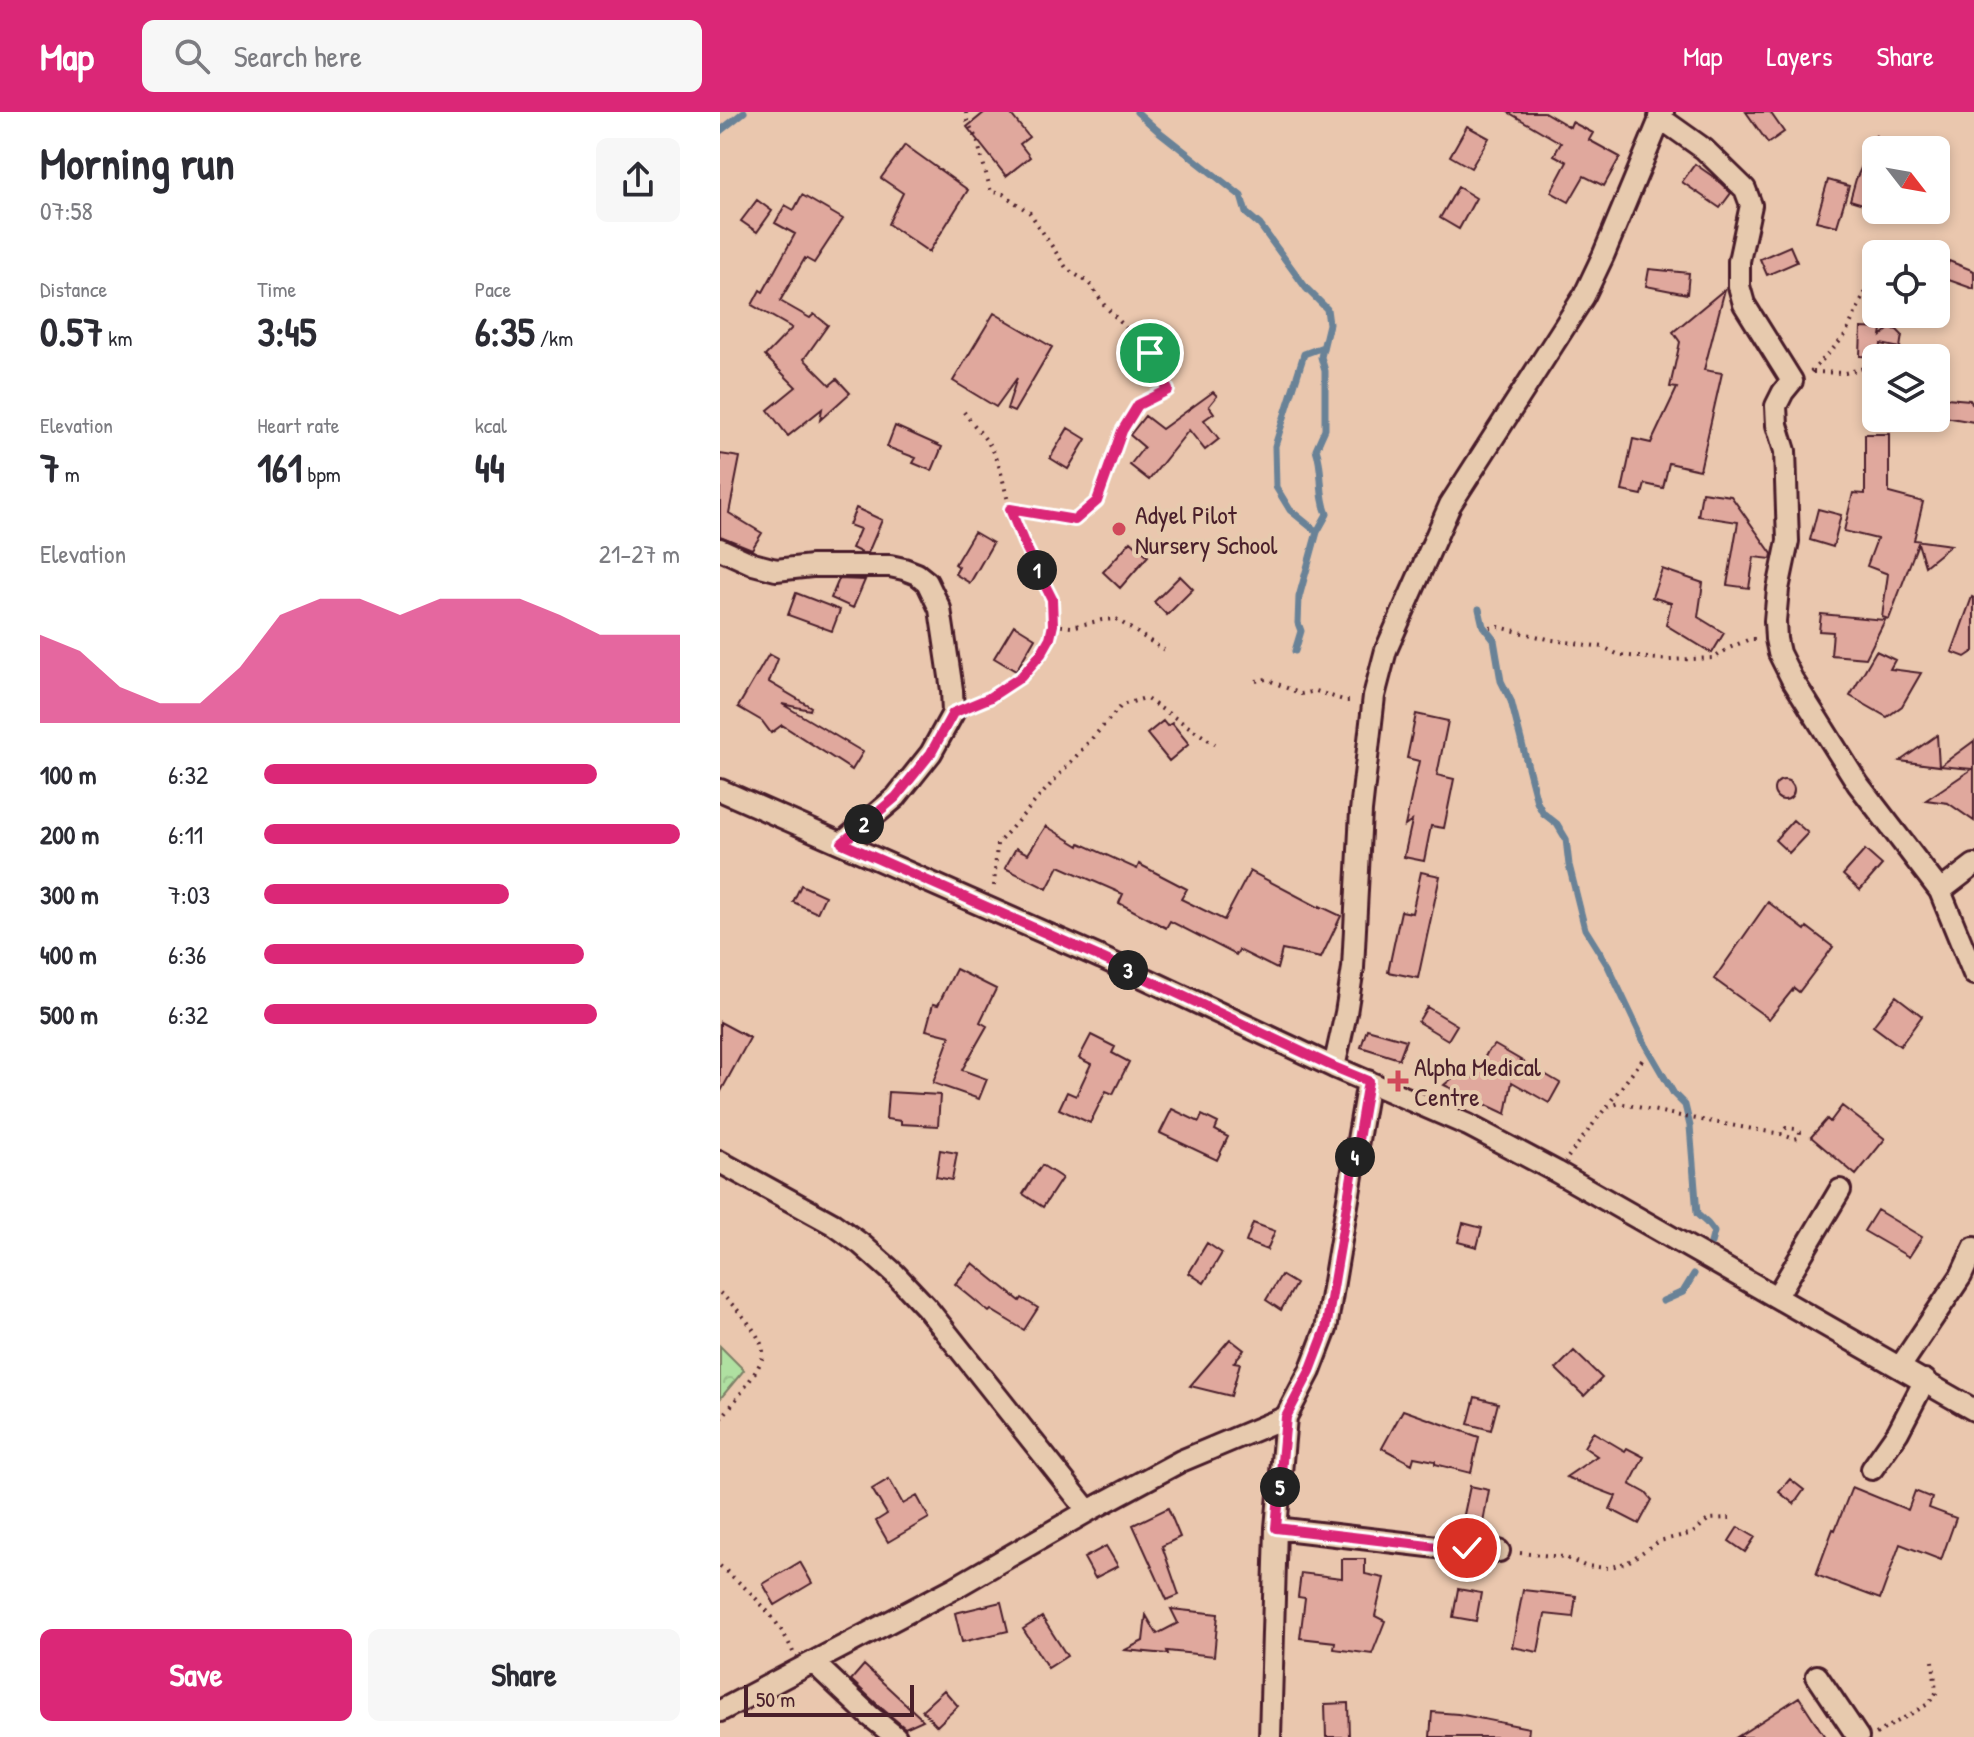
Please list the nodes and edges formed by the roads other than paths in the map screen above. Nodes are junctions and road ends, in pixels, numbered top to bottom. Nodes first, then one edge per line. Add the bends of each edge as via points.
1 (1661, 114) edge
2 (720, 549) edge
3 (724, 799) edge
4 (842, 843) junction
5 (1974, 865) edge
6 (1940, 891) junction
7 (1974, 974) edge
8 (1334, 1067) junction
9 (1368, 1081) junction
10 (720, 1162) edge
11 (1840, 1190) dead end
12 (1974, 1248) edge
13 (1777, 1296) junction
14 (1900, 1367) junction
15 (1925, 1380) junction
16 (1974, 1410) edge
17 (1286, 1417) junction
18 (1872, 1469) dead end
19 (1088, 1511) junction
20 (1276, 1528) junction
21 (1499, 1551) road end
22 (806, 1666) junction
23 (1817, 1676) dead end
24 (720, 1711) edge
25 (896, 1737) edge
26 (1270, 1737) edge
27 (1858, 1737) edge

1 - 6 street via 1745,189 1751,205 1739,261 1744,304 1802,376 1776,406 1785,451 1788,541 1778,589 1779,653 1858,784
1 - 8 street via 1584,296 1450,505 1386,650 1374,696 1361,811 1353,968
2 - 4 street via 776,570 890,566 927,582 940,609 953,713 931,753 896,797
3 - 4 street
4 - 8 street
5 - 6 street
6 - 7 street
8 - 9 street
9 - 13 street via 1468,1125
9 - 17 street via 1326,1329
10 - 19 street via 833,1224 895,1274
11 - 13 street
12 - 14 street
13 - 14 street
14 - 15 street
15 - 16 street
15 - 18 street
17 - 19 street via 1181,1461
17 - 20 street
19 - 22 street
20 - 21 street
20 - 26 street
22 - 24 street
22 - 25 street
23 - 27 street

